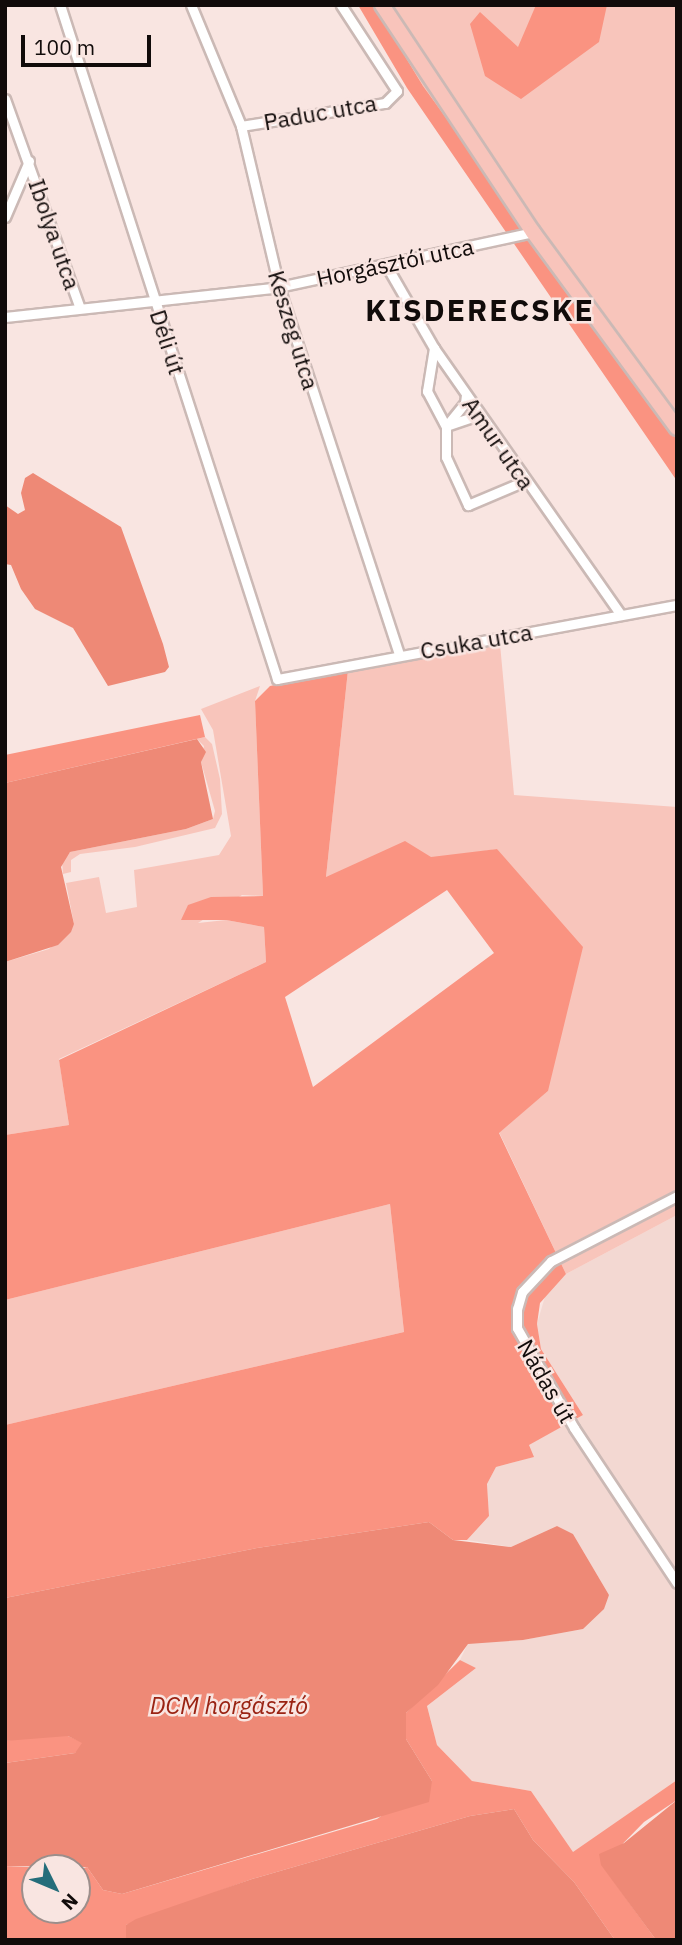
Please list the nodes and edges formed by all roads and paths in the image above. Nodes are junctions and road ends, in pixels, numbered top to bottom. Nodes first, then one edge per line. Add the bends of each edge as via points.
1 (60, 5) edge
2 (191, 5) edge
3 (341, 5) edge
4 (382, 5) edge
5 (5, 99) edge
6 (241, 126) junction
7 (29, 161) junction
8 (5, 218) edge
9 (533, 232) junction
10 (386, 265) junction
11 (279, 287) junction
12 (155, 303) junction
13 (80, 308) junction
14 (5, 317) edge
15 (434, 348) junction
16 (466, 395) junction
17 (483, 420) junction
18 (446, 426) junction
19 (677, 428) edge
20 (525, 481) junction
21 (677, 605) edge
22 (621, 615) junction
23 (399, 655) junction
24 (277, 679) joint
25 (677, 1196) edge
26 (677, 1583) edge

1 - 12 street, Déli út
2 - 6 street, Keszeg utca
3 - 6 street, Paduc utca via 397,91 385,103
4 - 9 main road
5 - 7 street, Ibolya utca
6 - 11 street, Keszeg utca
7 - 8 street, Ibolya utca
7 - 13 street, Ibolya utca
9 - 10 street, Horgásztói utca
9 - 19 main road
10 - 11 street, Horgásztói utca
10 - 15 street, Amur utca
11 - 12 street, Horgásztói utca
11 - 23 street, Keszeg utca
12 - 13 street, Horgásztói utca
12 - 24 street, Déli út
13 - 14 street, Horgásztói utca
15 - 16 street, Amur utca
15 - 18 street via 427,391
16 - 17 street, Amur utca
16 - 18 street
17 - 18 street via 472,417
17 - 20 street, Amur utca
18 - 20 street via 446,457 468,505
20 - 22 street, Amur utca
21 - 22 street, Csuka utca
22 - 23 street, Csuka utca
23 - 24 street, Csuka utca
25 - 26 street, Nádas út via 551,1261 522,1292 517,1310 517,1328 574,1428

